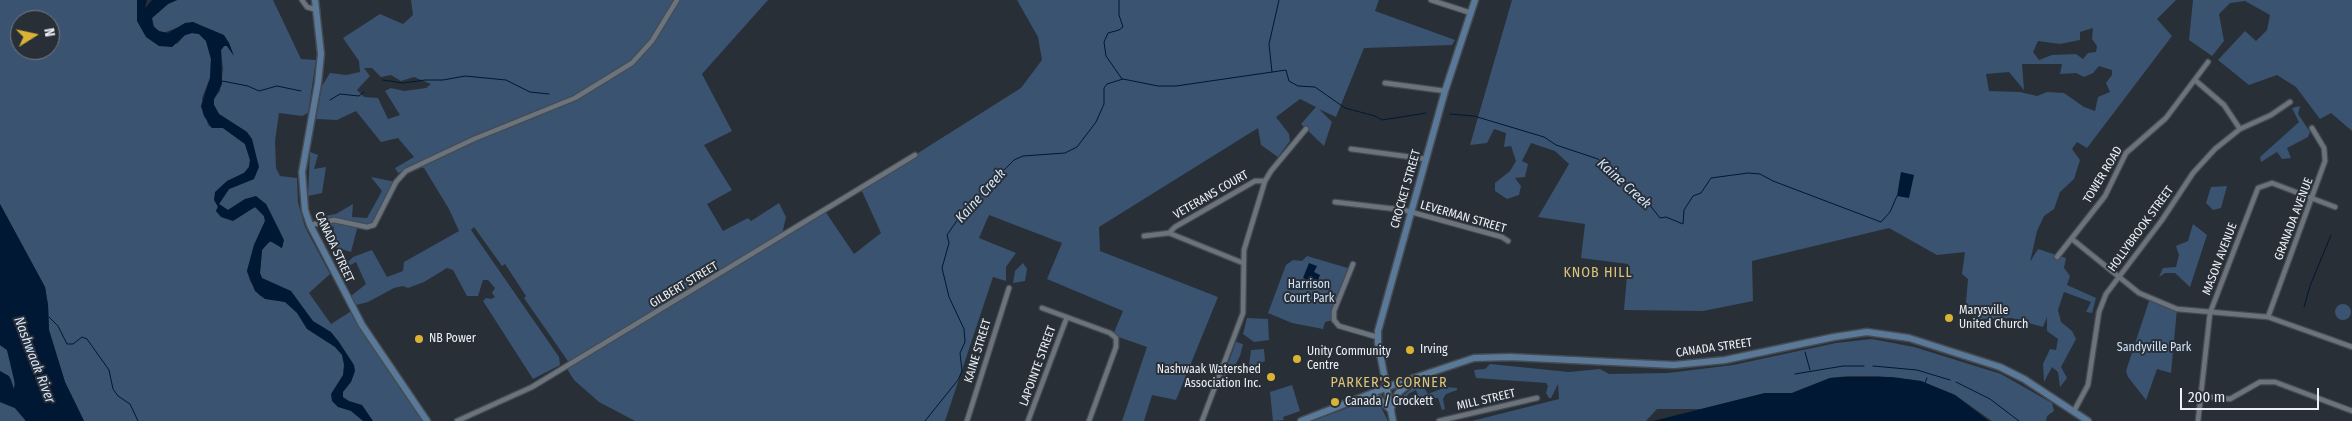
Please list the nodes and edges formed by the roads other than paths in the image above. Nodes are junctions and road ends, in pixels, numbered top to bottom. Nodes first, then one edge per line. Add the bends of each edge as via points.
1 (302, 0) edge
2 (315, 0) edge
3 (677, 0) edge
4 (1432, 0) edge
5 (1475, 0) edge
6 (317, 10) junction
7 (1471, 13) junction
8 (2208, 62) dead end
9 (2194, 80) junction
10 (1385, 83) dead end
11 (1445, 91) junction
12 (2290, 102) dead end
13 (2312, 128) dead end
14 (1306, 129) dead end
15 (2240, 129) junction
16 (1352, 149) dead end
17 (915, 156) dead end
18 (1426, 159) junction
19 (1265, 181) junction
20 (2313, 199) junction
21 (1335, 202) dead end
22 (2335, 207) dead end
23 (1411, 212) junction
24 (310, 225) junction
25 (1169, 233) junction
26 (1144, 236) dead end
27 (2072, 239) junction
28 (1508, 241) dead end
29 (2057, 257) dead end
30 (1243, 263) junction
31 (1353, 264) dead end
32 (2120, 276) junction
33 (1009, 288) dead end
34 (1042, 308) dead end
35 (2210, 313) junction
36 (1067, 317) junction
37 (2268, 317) junction
38 (1377, 337) junction
39 (2352, 347) edge
40 (1421, 375) junction
41 (1387, 387) junction
42 (1368, 395) junction
43 (2200, 396) junction
44 (1537, 398) dead end
45 (1391, 410) junction
46 (2074, 411) junction
47 (2352, 411) edge
48 (428, 421) edge
49 (457, 421) edge
50 (967, 421) edge
51 (1028, 421) edge
52 (1089, 421) edge
53 (1202, 421) edge
54 (1301, 421) edge
55 (1393, 421) edge
56 (1439, 421) edge
57 (2088, 421) edge
58 (2198, 421) edge

1 - 6 street via 307,7
2 - 6 main road, CANADA STREET
3 - 24 street via 652,41 632,63 575,98 406,171 396,182 374,225 367,227 334,220
4 - 7 street
5 - 7 main road, CROCKET STREET
6 - 24 main road, CANADA STREET via 320,71 301,180 302,198
7 - 11 main road, CROCKET STREET
8 - 9 street, TOWER ROAD
9 - 15 street via 2224,105
9 - 27 street, TOWER ROAD via 2166,118 2126,153 2105,196
10 - 11 street
11 - 18 main road, CROCKET STREET
12 - 15 street, HOLLYBROOK STREET
13 - 20 street, GRANADA AVENUE via 2326,156
14 - 19 street
15 - 32 street, HOLLYBROOK STREET via 2215,149 2193,174
16 - 18 street
17 - 49 street, GILBERT STREET via 521,394
18 - 23 main road, CROCKET STREET
19 - 25 street, VETERANS COURT via 1254,181
19 - 30 street via 1247,237
20 - 22 street, MASON AVENUE
20 - 35 street, MASON AVENUE via 2272,183 2258,188
20 - 37 street, GRANADA AVENUE
21 - 23 street, LEVERMAN STREET
23 - 28 street, LEVERMAN STREET
23 - 38 main road, CROCKET STREET
24 - 48 main road, CANADA STREET via 362,325
25 - 26 street, VETERANS COURT
25 - 30 street, VETERANS COURT
27 - 29 street, TOWER ROAD
27 - 32 street
30 - 53 street via 1243,313
31 - 38 street via 1334,311 1334,320 1339,326
32 - 35 street via 2150,298 2182,310
32 - 46 street, HOLLYBROOK STREET via 2100,305 2088,385
33 - 50 street, KAINE STREET
34 - 36 street
35 - 37 street
35 - 43 street, MASON AVENUE
36 - 51 street, LAPOINTE STREET
36 - 52 street via 1116,338 1116,347
37 - 39 street
38 - 41 main road, CROCKET STREET
40 - 41 main road, CANADA STREET
40 - 45 main road via 1401,388
40 - 46 main road, CANADA STREET via 1464,360 1484,357 1674,365 1702,363 1848,334 1875,332 1934,345 2000,367
41 - 42 main road, CANADA STREET
41 - 45 main road, CROCKET STREET
42 - 45 main road via 1379,399
42 - 54 main road, CANADA STREET
43 - 47 street via 2230,399 2260,382 2275,382
43 - 58 street, MASON AVENUE
44 - 56 street, MILL STREET
45 - 55 main road, CROCKET STREET
46 - 57 main road, CANADA STREET

